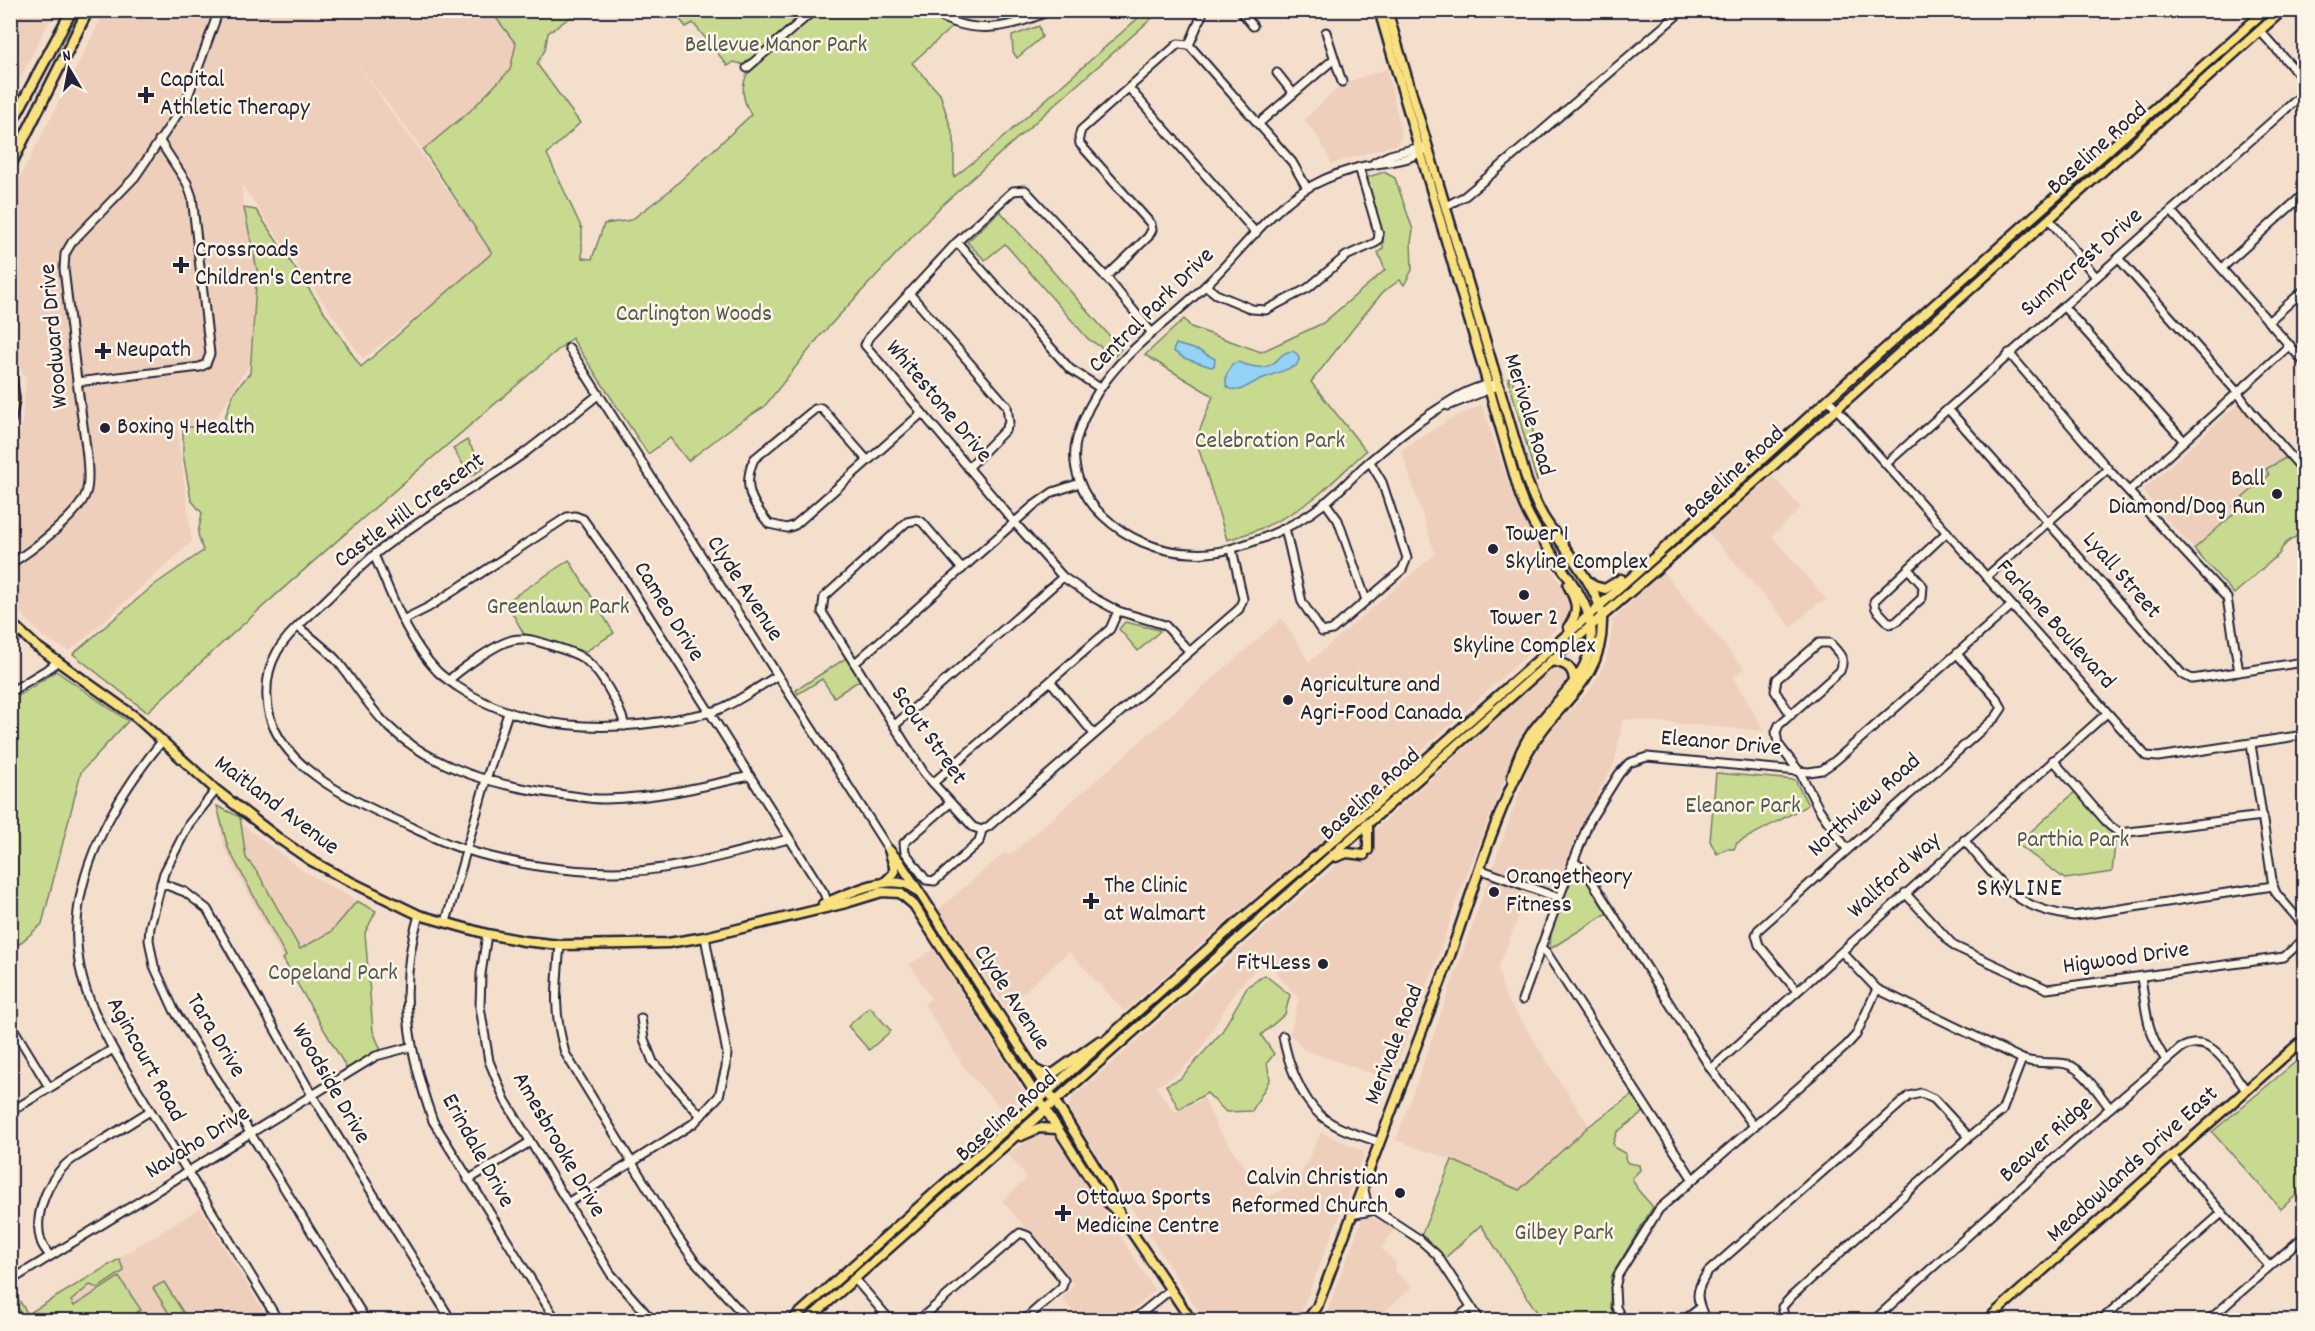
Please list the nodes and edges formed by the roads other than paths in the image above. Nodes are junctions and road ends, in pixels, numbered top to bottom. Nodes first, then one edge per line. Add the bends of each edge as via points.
1 (72, 10) edge
2 (88, 10) edge
3 (219, 10) edge
4 (814, 10) edge
5 (930, 10) edge
6 (1050, 10) edge
7 (1204, 10) edge
8 (1379, 10) edge
9 (1387, 10) edge
10 (1683, 10) edge
11 (2266, 10) edge
12 (2283, 10) edge
13 (1240, 11) edge
14 (1253, 26) dead end
15 (2260, 31) junction
16 (1326, 32) dead end
17 (1189, 45) junction
18 (1334, 59) junction
19 (747, 68) dead end
20 (1277, 73) dead end
21 (2304, 80) edge
22 (1342, 82) dead end
23 (1129, 88) junction
24 (1293, 93) junction
25 (2304, 93) edge
26 (1258, 124) junction
27 (10, 126) edge
28 (159, 140) junction
29 (1428, 147) junction
30 (1418, 150) junction
31 (10, 166) edge
32 (1363, 166) junction
33 (1307, 188) junction
34 (2304, 194) edge
35 (1446, 206) junction
36 (2171, 211) junction
37 (2049, 219) junction
38 (1256, 233) junction
39 (957, 242) junction
40 (2118, 258) junction
41 (2222, 268) junction
42 (1106, 277) junction
43 (2096, 277) junction
44 (1206, 286) junction
45 (2304, 290) edge
46 (909, 293) junction
47 (2063, 306) junction
48 (2268, 322) junction
49 (1152, 333) junction
50 (2290, 345) junction
51 (568, 348) dead end
52 (2009, 353) junction
53 (2304, 362) edge
54 (10, 372) edge
55 (77, 382) junction
56 (1498, 384) junction
57 (1489, 387) junction
58 (1100, 388) junction
59 (2238, 393) junction
60 (598, 395) junction
61 (1828, 399) junction
62 (1837, 408) junction
63 (1948, 409) junction
64 (922, 413) junction
65 (10, 420) edge
66 (2184, 441) junction
67 (868, 461) junction
68 (1370, 462) junction
69 (1886, 464) junction
70 (968, 468) junction
71 (2108, 469) junction
72 (2304, 471) edge
73 (1080, 483) junction
74 (2129, 491) junction
75 (1325, 502) junction
76 (1015, 523) junction
77 (1691, 523) junction
78 (2048, 523) junction
79 (1285, 528) junction
80 (1699, 532) junction
81 (1947, 532) junction
82 (1232, 549) junction
83 (374, 555) junction
84 (1552, 555) junction
85 (1647, 563) junction
86 (10, 564) edge
87 (962, 569) junction
88 (1909, 570) junction
89 (1063, 577) junction
90 (1986, 577) junction
91 (1586, 579) junction
92 (1366, 600) junction
93 (1599, 606) junction
94 (2011, 606) junction
95 (1118, 610) junction
96 (1588, 615) junction
97 (1602, 616) junction
98 (403, 620) junction
99 (10, 622) edge
100 (1591, 626) junction
101 (298, 627) junction
102 (1551, 648) junction
103 (1189, 651) junction
104 (1957, 654) junction
105 (57, 661) junction
106 (1551, 661) junction
107 (2304, 662) edge
108 (855, 663) junction
109 (2239, 672) junction
110 (777, 676) junction
111 (449, 680) junction
112 (1051, 682) junction
113 (1574, 683) junction
114 (10, 692) edge
115 (508, 713) junction
116 (708, 713) junction
117 (2107, 713) junction
118 (1791, 715) junction
119 (1464, 724) junction
120 (895, 725) junction
121 (625, 726) junction
122 (1472, 732) junction
123 (1094, 734) junction
124 (2304, 735) edge
125 (163, 740) junction
126 (2251, 744) junction
127 (2053, 760) junction
128 (1413, 770) junction
129 (1799, 771) junction
130 (750, 776) junction
131 (1420, 778) junction
132 (486, 780) junction
133 (933, 783) junction
134 (216, 790) junction
135 (1507, 797) junction
136 (950, 803) junction
137 (2263, 816) junction
138 (1368, 824) junction
139 (982, 830) junction
140 (1346, 830) junction
141 (1353, 838) junction
142 (789, 839) junction
143 (1964, 840) junction
144 (1847, 849) junction
145 (466, 850) junction
146 (889, 850) junction
147 (1573, 861) junction
148 (1320, 867) junction
149 (1479, 868) junction
150 (883, 883) junction
151 (161, 884) junction
152 (2272, 886) junction
153 (1905, 893) junction
154 (920, 895) junction
155 (1558, 898) junction
156 (911, 901) joint
157 (828, 905) junction
158 (419, 915) junction
159 (1245, 916) junction
160 (446, 922) junction
161 (1253, 925) junction
162 (2304, 926) edge
163 (488, 934) junction
164 (705, 937) junction
165 (2304, 939) edge
166 (560, 945) junction
167 (1541, 948) junction
168 (957, 952) junction
169 (1842, 952) junction
170 (945, 953) junction
171 (2141, 977) junction
172 (1878, 989) junction
173 (1797, 991) junction
174 (1522, 1000) dead end
175 (641, 1018) dead end
176 (10, 1023) edge
177 (1122, 1026) junction
178 (1283, 1036) dead end
179 (2304, 1039) edge
180 (2296, 1046) junction
181 (411, 1047) junction
182 (113, 1049) junction
183 (2304, 1055) edge
184 (2022, 1059) junction
185 (2166, 1060) junction
186 (1034, 1069) junction
187 (1711, 1069) junction
188 (49, 1087) junction
189 (2247, 1090) junction
190 (1048, 1092) junction
191 (312, 1095) junction
192 (1040, 1099) junction
193 (1054, 1101) junction
194 (2110, 1108) junction
195 (1046, 1109) junction
196 (150, 1111) junction
197 (10, 1112) edge
198 (701, 1116) junction
199 (1754, 1126) junction
200 (1057, 1129) junction
201 (250, 1133) junction
202 (1969, 1137) junction
203 (1010, 1141) junction
204 (530, 1142) junction
205 (1379, 1142) junction
206 (2172, 1156) junction
207 (631, 1162) junction
208 (188, 1173) junction
209 (1692, 1178) junction
210 (468, 1180) junction
211 (1363, 1185) junction
212 (569, 1202) junction
213 (1375, 1210) junction
214 (2223, 1213) junction
215 (1351, 1215) junction
216 (1121, 1216) junction
217 (893, 1229) junction
218 (2304, 1236) edge
219 (900, 1238) junction
220 (50, 1256) junction
221 (2269, 1266) junction
222 (855, 1279) junction
223 (10, 1281) edge
224 (1170, 1290) junction
225 (1317, 1306) junction
226 (1471, 1307) junction
227 (1700, 1308) junction
228 (278, 1320) edge
229 (366, 1320) edge
230 (451, 1320) edge
231 (556, 1320) edge
232 (652, 1320) edge
233 (748, 1320) edge
234 (792, 1320) edge
235 (808, 1320) edge
236 (890, 1320) edge
237 (919, 1320) edge
238 (1024, 1320) edge
239 (1133, 1320) edge
240 (1190, 1320) edge
241 (1307, 1320) edge
242 (1316, 1320) edge
243 (1455, 1320) edge
244 (1480, 1320) edge
245 (1622, 1320) edge
246 (1684, 1320) edge
247 (1706, 1320) edge
248 (1785, 1320) edge
249 (1874, 1320) edge
250 (1987, 1320) edge
251 (2101, 1320) edge
252 (2209, 1320) edge

1 - 27 highway
2 - 31 highway
3 - 28 street, Woodward Drive via 187,99
4 - 19 street
5 - 6 street via 958,25 988,29
7 - 17 street
8 - 30 main road, Merivale Road
9 - 29 main road, Merivale Road
10 - 35 street via 1507,161
11 - 61 main road, Baseline Road
12 - 15 main road, Baseline Road
13 - 14 street
15 - 21 street
15 - 37 main road, Baseline Road
16 - 18 street
17 - 23 street via 1178,44
17 - 26 street
18 - 22 street
18 - 24 street
20 - 24 street
23 - 38 street
23 - 42 street via 1081,130 1079,137 1080,144 1151,224 1148,237
24 - 26 street
25 - 36 street, Sunnycrest Drive
26 - 33 street via 1292,162
28 - 55 street, Woodward Drive via 135,177 64,254
28 - 55 street via 192,197 210,354 200,367
29 - 30 street, Central Park Drive
29 - 35 main road, Merivale Road
30 - 32 street, Central Park Drive via 1390,155
30 - 57 main road, Merivale Road
32 - 33 street, Central Park Drive
32 - 44 street via 1378,232 1375,243 1346,256 1308,288 1266,310 1252,309
33 - 38 street, Central Park Drive
34 - 41 street
35 - 56 main road, Merivale Road
36 - 40 street, Sunnycrest Drive
36 - 41 street
37 - 43 street
37 - 62 main road, Baseline Road
38 - 44 street, Central Park Drive
39 - 42 street, Whitestone Drive via 1012,191 1025,190
39 - 46 street, Whitestone Drive
39 - 58 street via 1070,369
40 - 43 street, Sunnycrest Drive
40 - 59 street
41 - 48 street
42 - 49 street, Whitestone Drive
43 - 47 street, Sunnycrest Drive
44 - 49 street, Central Park Drive
45 - 48 street
46 - 64 street, Whitestone Drive via 865,345
46 - 70 street via 1007,406 1009,423 1005,430
47 - 52 street, Sunnycrest Drive
47 - 66 street
48 - 50 street
49 - 58 street, Central Park Drive
50 - 53 street
50 - 59 street
51 - 60 street, Clyde Avenue
52 - 63 street, Sunnycrest Drive
52 - 71 street
54 - 65 highway via 14,399
55 - 86 street, Woodward Drive via 87,490 72,514 26,555
56 - 57 street, Central Park Drive
56 - 91 main road, Merivale Road via 1533,498
57 - 68 street, Central Park Drive via 1413,425
57 - 84 main road, Merivale Road via 1523,502
58 - 73 street, Central Park Drive via 1076,442
59 - 66 street
59 - 72 street
60 - 83 street, Castle Hill Crescent via 522,454
60 - 110 street, Clyde Avenue
61 - 62 street, Farlane Boulevard
61 - 77 main road, Baseline Road
62 - 69 street, Farlane Boulevard
62 - 80 main road, Baseline Road
63 - 69 street, Sunnycrest Drive
63 - 78 street, Lyall Street
64 - 67 street
64 - 70 street, Whitestone Drive
66 - 74 street
67 - 67 street via 821,408 815,409 754,459 747,488 769,524 787,528
68 - 75 street, Central Park Drive
68 - 92 street via 1382,482 1407,558 1402,570
69 - 81 street, Farlane Boulevard
70 - 76 street, Whitestone Drive
71 - 74 street
71 - 78 street
73 - 76 street via 1043,498
73 - 82 street, Central Park Drive via 1101,514 1142,542 1191,554
74 - 109 street via 2227,598
75 - 79 street, Central Park Drive
75 - 92 street via 1338,520
76 - 87 street
76 - 89 street, Whitestone Drive
77 - 80 main road
77 - 85 main road, Baseline Road
78 - 90 street
78 - 109 street, Lyall Street via 2182,674 2192,678
79 - 82 street, Central Park Drive
79 - 92 street via 1302,602 1322,632 1332,630
80 - 97 main road, Baseline Road
81 - 88 street
81 - 90 street, Farlane Boulevard
82 - 103 street via 1242,603
83 - 98 street
83 - 101 street, Castle Hill Crescent
84 - 96 main road, Merivale Road via 1578,592
84 - 102 main road via 1577,607 1573,620
85 - 91 main road via 1605,589
85 - 93 main road, Baseline Road
87 - 108 street
87 - 108 street, Scout Street via 922,522 907,522 822,600 822,612
88 - 88 street via 1874,603 1890,624 1922,598 1923,586
89 - 95 street, Whitestone Drive
89 - 120 street
90 - 94 street, Farlane Boulevard
91 - 93 main road, Merivale Road
93 - 96 main road, Baseline Road
93 - 97 main road, Merivale Road
94 - 104 street, Eleanor Drive
94 - 117 street, Farlane Boulevard
95 - 103 street, Whitestone Drive via 1166,625
95 - 112 street via 1110,629
96 - 100 main road, Merivale Road
96 - 102 main road, Baseline Road
97 - 100 main road, Baseline Road
97 - 135 main road, Merivale Road via 1600,644 1591,671 1533,743
98 - 111 street via 420,652
98 - 116 street, Cameo Drive via 567,517 575,516 591,527
99 - 105 main road, Maitland Avenue
100 - 106 main road, Baseline Road
100 - 113 main road, Merivale Road via 1588,656
101 - 132 street via 327,651 374,710 407,742 430,757
101 - 145 street, Castle Hill Crescent via 276,654 266,680 270,721 284,746 292,756 360,804
102 - 119 main road, Baseline Road
103 - 123 street
104 - 129 street, Eleanor Drive via 1835,761 1821,770
104 - 144 street, Northview Road via 1997,699 2001,708 1996,717
105 - 114 street
105 - 125 main road, Maitland Avenue
106 - 113 main road via 1570,667
106 - 122 main road, Baseline Road
107 - 109 street, Lyall Street
108 - 120 street, Scout Street
110 - 116 street
110 - 146 street, Clyde Avenue
111 - 115 street
111 - 121 street via 506,642 532,640 570,652 592,666 621,712
112 - 123 street
112 - 133 street
113 - 135 main road, Merivale Road via 1523,746
115 - 121 street via 568,726
115 - 132 street
116 - 121 street
116 - 130 street, Cameo Drive
117 - 126 street, Farlane Boulevard via 2146,756
117 - 127 street, Wallford Way
118 - 118 street via 1840,671 1842,657 1830,643 1819,643 1777,679 1775,691
118 - 129 street via 1779,725 1776,738
119 - 122 main road
119 - 128 main road, Baseline Road
120 - 133 street, Scout Street
122 - 131 main road, Baseline Road
123 - 139 street
124 - 126 street, Farlane Boulevard
125 - 134 main road, Maitland Avenue
125 - 182 street, Agincourt Road via 131,780 105,828 87,870 78,915 77,954 83,982
126 - 137 street
127 - 137 street via 2120,833
127 - 143 street, Wallford Way
128 - 131 main road
128 - 140 main road, Baseline Road
129 - 144 street
129 - 147 street, Eleanor Drive via 1637,760 1619,774 1602,800
130 - 132 street via 676,793 604,800
130 - 142 street, Cameo Drive
131 - 138 main road, Baseline Road
132 - 145 street
133 - 136 street, Scout Street
134 - 151 street, Tara Drive via 189,824
134 - 158 main road, Maitland Avenue via 310,860
135 - 149 main road, Merivale Road
136 - 139 street, Scout Street via 973,827
136 - 139 street via 904,843 905,852 926,880 935,881 979,842
137 - 152 street
138 - 141 main road, Baseline Road
138 - 148 main road via 1366,853 1339,855
140 - 141 main road
140 - 159 main road, Baseline Road
141 - 148 main road, Baseline Road
142 - 145 street, Castle Hill Crescent via 689,864 614,872 559,869
142 - 157 street, Cameo Drive
143 - 152 street via 2012,893 2060,914 2074,916
143 - 153 street, Wallford Way
144 - 173 street, Northview Road via 1756,935 1759,945
145 - 160 street
146 - 150 main road via 894,873
146 - 154 main road, Clyde Avenue
147 - 155 street, Eleanor Drive
147 - 187 street via 1586,870 1596,885
148 - 161 main road, Baseline Road
149 - 155 street
149 - 205 main road, Merivale Road
150 - 154 main road, Maitland Avenue via 908,884
150 - 157 main road, Maitland Avenue
151 - 191 street, Woodside Drive via 185,892 207,909
151 - 201 street, Tara Drive via 150,927 154,966 174,1010
152 - 162 street
153 - 169 street, Wallford Way
153 - 171 street, Higwood Drive via 1954,946 2048,989
154 - 168 main road, Clyde Avenue
155 - 167 street, Eleanor Drive
156 - 157 main road, Maitland Avenue via 900,893 886,891
156 - 170 main road, Clyde Avenue
157 - 164 main road, Maitland Avenue
158 - 160 main road, Maitland Avenue
158 - 181 street, Erindale Drive via 407,980
159 - 161 main road
159 - 177 main road, Baseline Road
160 - 163 main road, Maitland Avenue
161 - 193 main road, Baseline Road
163 - 166 main road, Maitland Avenue
163 - 204 street, Amesbrooke Drive via 480,1007 486,1048 505,1100
164 - 166 main road, Maitland Avenue via 657,943
164 - 198 street via 727,1053 719,1096
165 - 171 street, Higwood Drive via 2284,957
166 - 207 street via 555,999 565,1053
167 - 174 street, Eleanor Drive
167 - 209 street
168 - 170 main road
168 - 186 main road, Clyde Avenue
169 - 172 street
169 - 173 street, Wallford Way
170 - 192 main road, Clyde Avenue
171 - 185 street via 2149,1032
172 - 184 street
172 - 199 street via 1856,1035
173 - 187 street, Wallford Way
175 - 198 street via 653,1062
176 - 188 street
177 - 186 main road via 1054,1073
177 - 190 main road, Baseline Road
178 - 205 street via 1296,1079 1321,1116
179 - 180 main road, Meadowlands Drive East
180 - 183 street
180 - 189 main road, Meadowlands Drive East
181 - 191 street, Navaho Drive via 376,1056
181 - 210 street, Erindale Drive via 433,1121
182 - 188 street
182 - 196 street, Agincourt Road
184 - 194 street via 2035,1064 2060,1062 2074,1066
184 - 202 street via 2002,1111
185 - 189 street, Beaver Ridge via 2188,1044 2202,1042 2213,1048
185 - 194 street, Beaver Ridge
186 - 190 main road, Clyde Avenue
187 - 199 street
188 - 197 street
189 - 206 main road, Meadowlands Drive East
190 - 192 main road, Baseline Road
190 - 193 main road, Clyde Avenue
191 - 201 street, Navaho Drive
191 - 230 street, Woodside Drive
192 - 195 main road, Clyde Avenue
192 - 217 main road, Baseline Road
193 - 195 main road, Baseline Road
193 - 216 main road, Clyde Avenue via 1107,1186
194 - 249 street, Beaver Ridge
195 - 200 main road, Clyde Avenue
195 - 203 main road, Baseline Road
196 - 208 street, Agincourt Road
196 - 220 street via 68,1161 53,1177 40,1222 42,1243
198 - 207 street
199 - 209 street
200 - 203 main road via 1039,1128
200 - 216 main road, Clyde Avenue via 1101,1196
201 - 208 street, Navaho Drive
201 - 229 street, Tara Drive
202 - 227 street via 1934,1100 1921,1093 1909,1096 1708,1272 1697,1296
202 - 248 street via 1792,1296 1782,1307
203 - 219 main road, Baseline Road
204 - 210 street
204 - 212 street, Amesbrooke Drive
205 - 211 main road, Merivale Road
206 - 214 street
206 - 250 main road, Meadowlands Drive East
207 - 212 street
207 - 233 street via 688,1251
208 - 220 street, Navaho Drive
208 - 228 street, Agincourt Road
209 - 245 street via 1659,1209 1621,1268 1615,1296
210 - 231 street, Erindale Drive
211 - 213 street via 1367,1203
211 - 215 main road, Merivale Road
212 - 232 street, Amesbrooke Drive via 611,1274
213 - 215 street
213 - 226 street via 1437,1255
214 - 221 street
214 - 251 street
215 - 225 main road, Merivale Road
216 - 224 main road, Clyde Avenue
217 - 219 main road
217 - 234 main road, Baseline Road
218 - 221 street
219 - 222 main road, Baseline Road
220 - 223 street, Navaho Drive
221 - 252 street
222 - 235 main road, Baseline Road
222 - 236 street
224 - 239 street
224 - 240 main road, Clyde Avenue
225 - 241 main road, Merivale Road
225 - 242 main road, Merivale Road
226 - 243 street
226 - 244 street
227 - 246 street
227 - 247 street
237 - 238 street via 1020,1233 1028,1236 1064,1280 1062,1287

